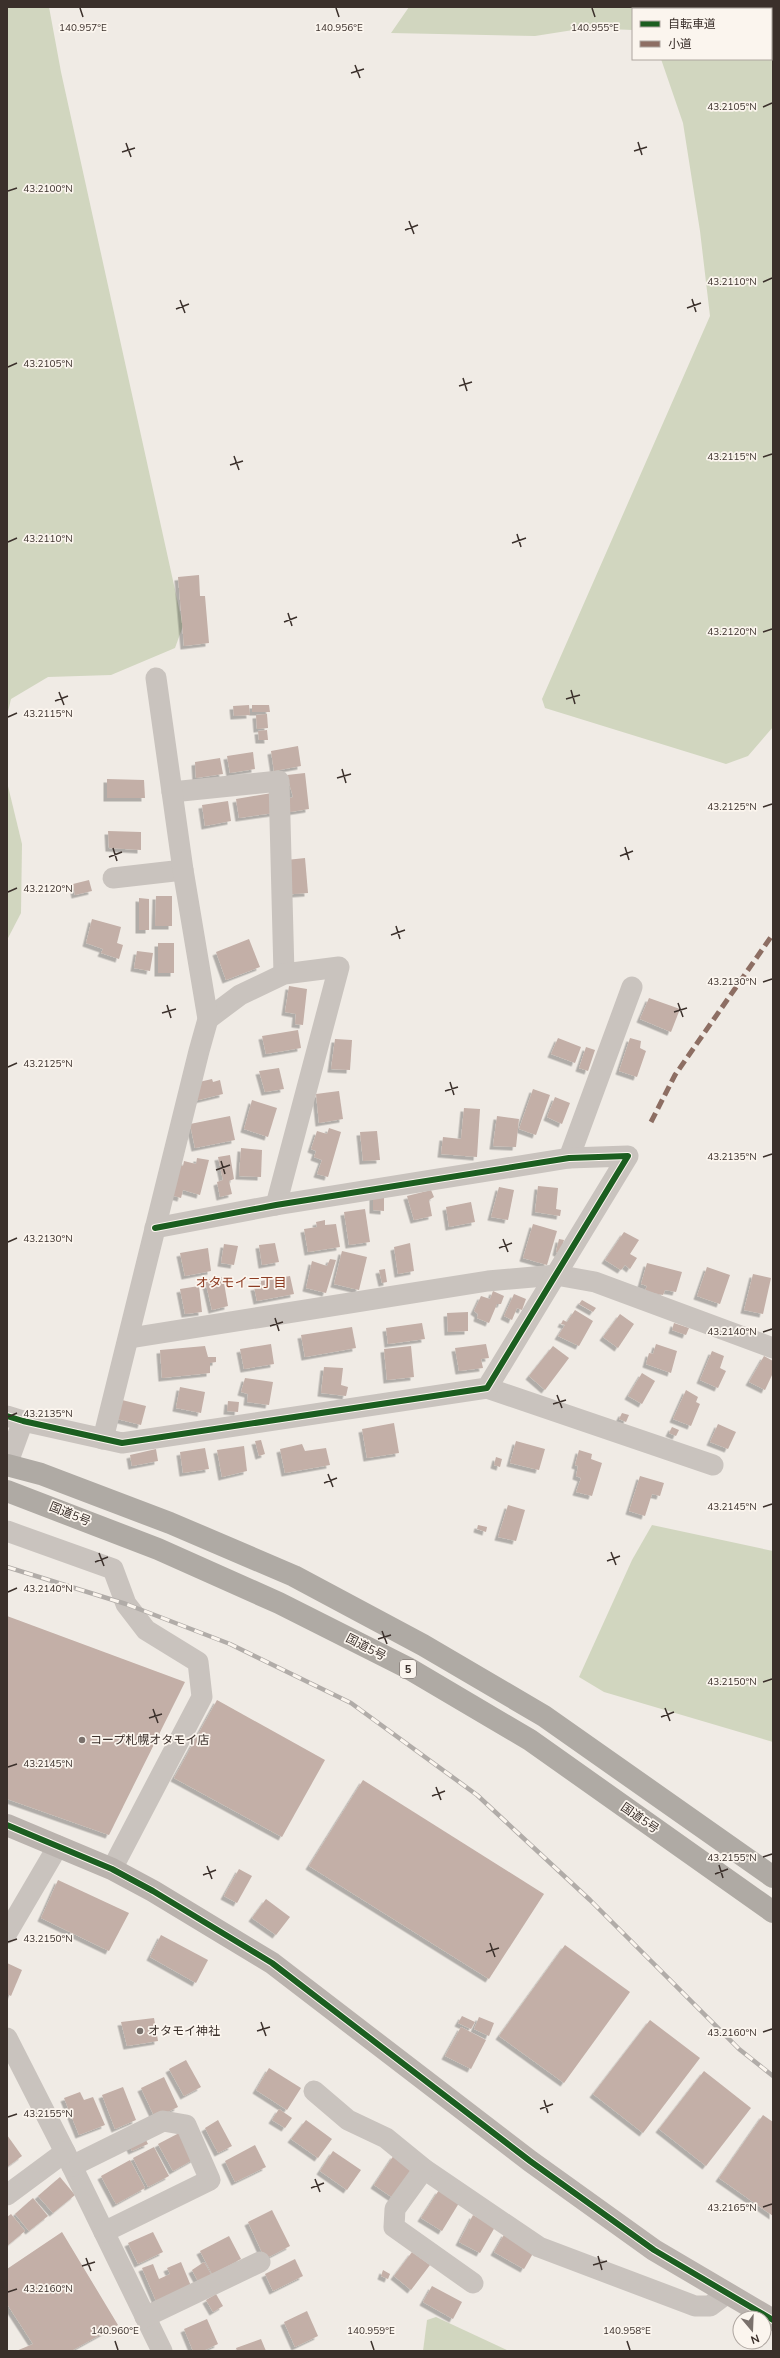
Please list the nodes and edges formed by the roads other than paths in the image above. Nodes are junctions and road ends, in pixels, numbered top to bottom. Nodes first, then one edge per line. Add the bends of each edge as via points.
1 (156, 678) dead end
2 (172, 792) junction
3 (183, 870) junction
4 (112, 878) dead end
5 (284, 974) junction
6 (632, 987) dead end
7 (208, 1019) junction
8 (569, 1158) junction
9 (276, 1205) junction
10 (155, 1228) junction
11 (556, 1275) junction
12 (130, 1338) junction
13 (773, 1348) edge
14 (487, 1388) junction
15 (15, 1418) edge
16 (103, 1439) junction
17 (7, 1465) edge
18 (713, 1465) dead end
19 (7, 1491) edge
20 (7, 1531) edge
21 (7, 1825) edge
22 (58, 1846) junction
23 (112, 1869) junction
24 (773, 1877) edge
25 (773, 1912) edge
26 (7, 1933) edge
27 (7, 2038) edge
28 (314, 2091) dead end
29 (69, 2159) junction
30 (424, 2169) junction
31 (7, 2196) edge
32 (104, 2232) junction
33 (260, 2262) dead end
34 (473, 2283) dead end
35 (726, 2294) junction
36 (145, 2317) junction
37 (773, 2320) edge
38 (162, 2351) edge

1 - 2 street
2 - 3 street
2 - 5 street via 279,782
3 - 4 street
3 - 7 street
5 - 7 street via 240,995
5 - 9 street via 339,967
6 - 8 street
7 - 10 street
8 - 9 street
8 - 11 street via 628,1156
9 - 10 street
10 - 12 street
11 - 12 street via 488,1281
11 - 13 street via 595,1282
11 - 14 street
12 - 16 street
14 - 16 street via 122,1443
14 - 18 street
15 - 16 street
15 - 17 street
17 - 24 highway, 5 via 41,1474 170,1523 294,1576 423,1645 544,1716
19 - 25 highway, 国道5号 / 5 via 158,1549 272,1599 408,1668 530,1740
20 - 23 street via 113,1569 126,1604 146,1630 198,1662 202,1697
21 - 22 street
22 - 23 street
22 - 26 street
23 - 35 street via 272,1963 530,2160 654,2250
27 - 29 street
28 - 30 street via 348,2120 386,2138
29 - 31 street
29 - 32 street
29 - 32 street via 163,2121 186,2125 210,2180
30 - 34 street via 395,2209 394,2227
30 - 35 street via 539,2247 695,2306 710,2306
32 - 36 street
33 - 36 street
35 - 37 street
36 - 38 street

